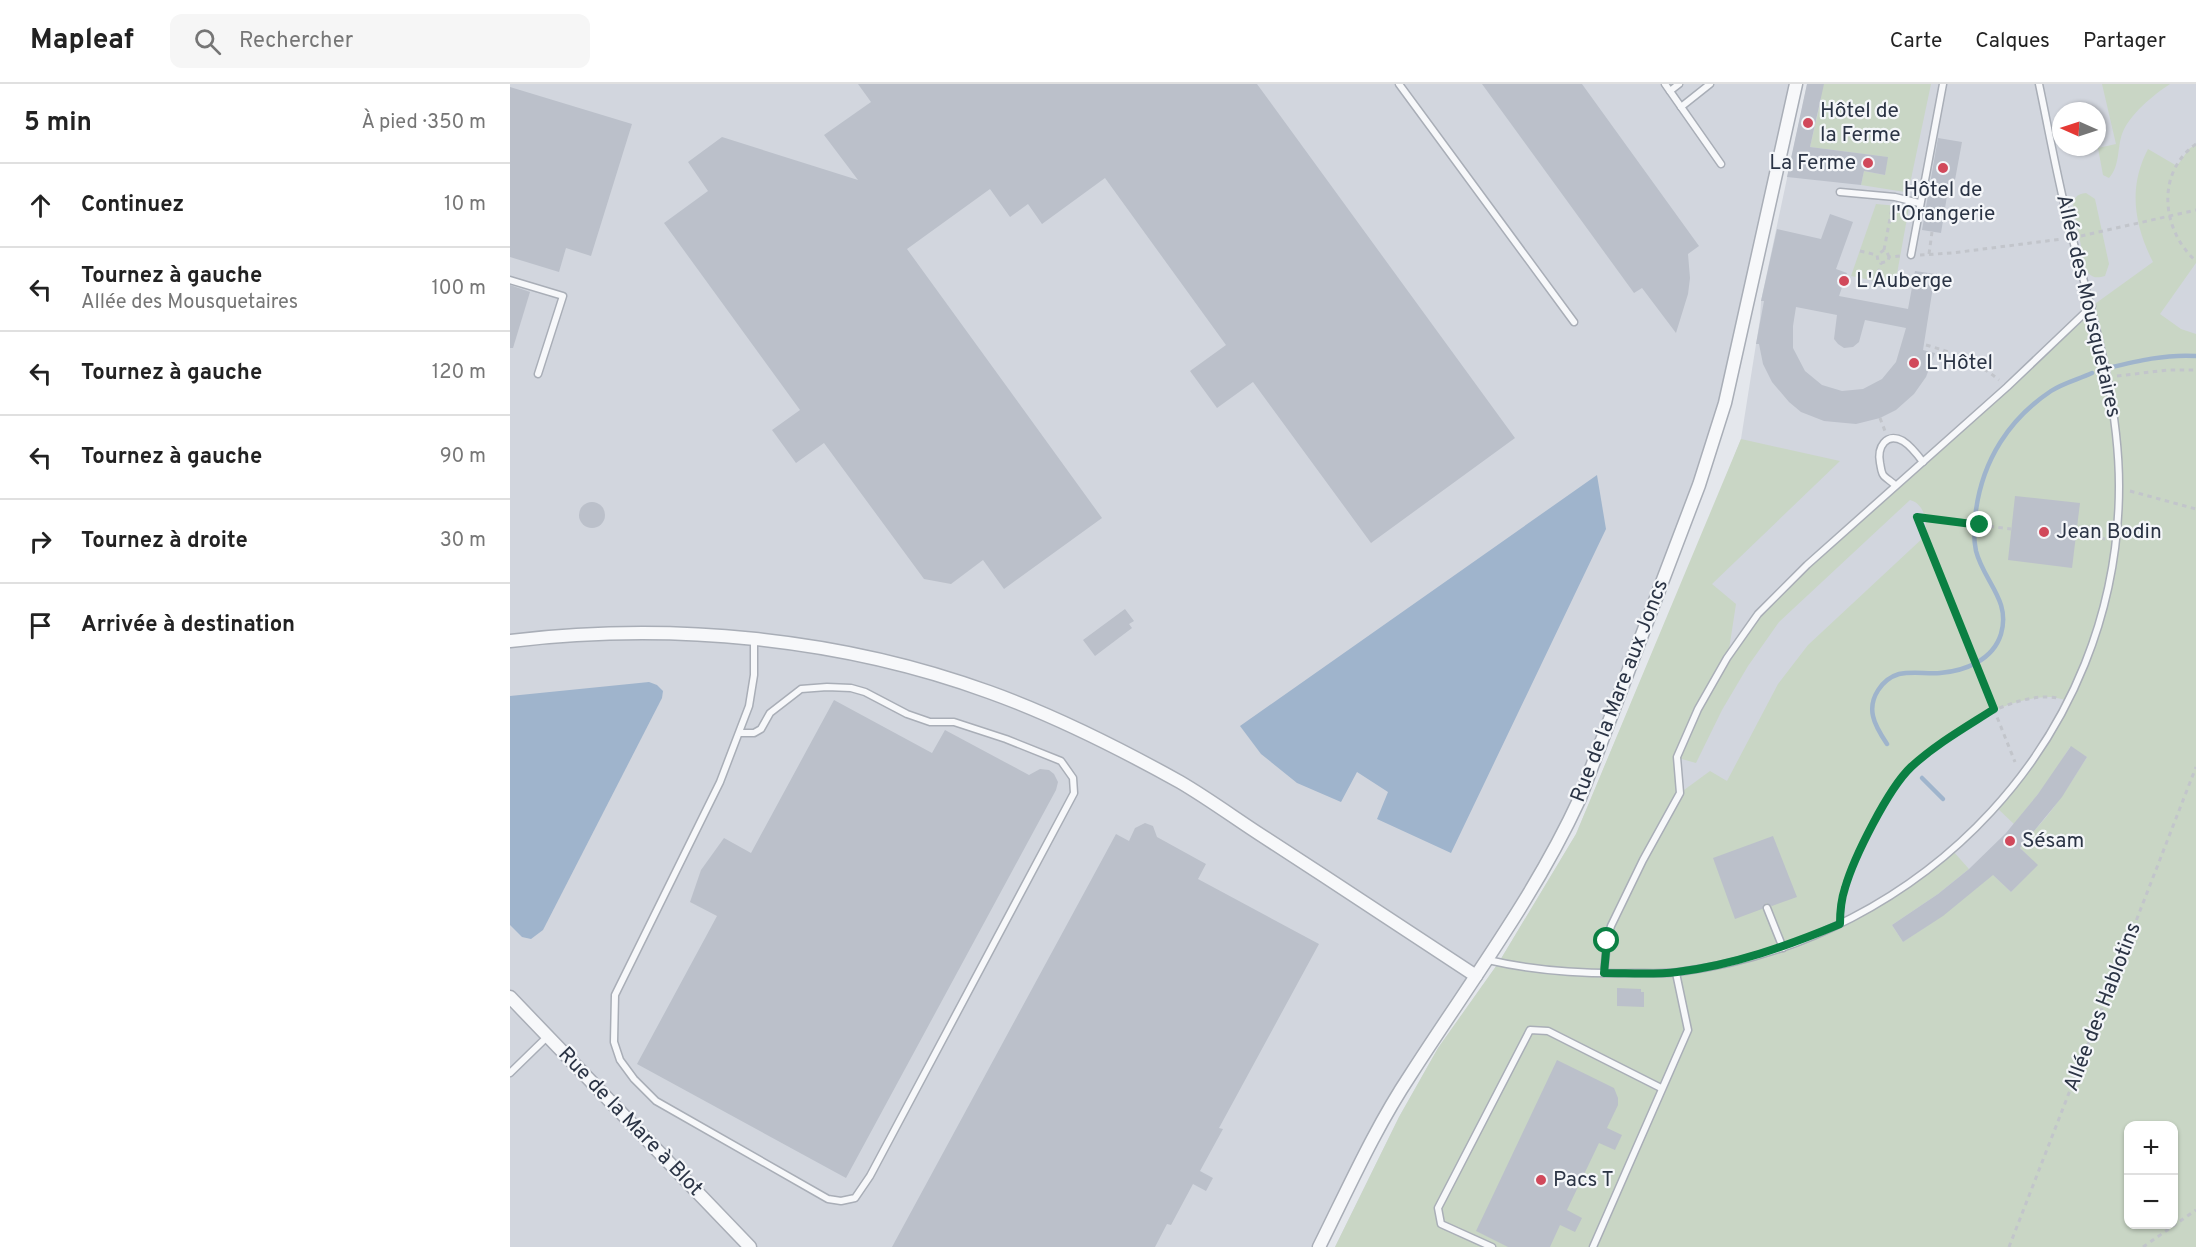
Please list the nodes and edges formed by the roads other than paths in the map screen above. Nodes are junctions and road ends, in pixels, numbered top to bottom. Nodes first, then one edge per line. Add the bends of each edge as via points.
1 (1399, 84) edge
2 (1665, 84) edge
3 (1679, 84) edge
4 (1710, 84) edge
5 (1796, 84) edge
6 (1943, 84) edge
7 (2039, 84) edge
8 (1670, 91) junction
9 (1681, 107) junction
10 (1721, 164) dead end
11 (1840, 192) dead end
12 (1919, 203) junction
13 (1911, 255) dead end
14 (510, 280) edge
15 (2092, 306) junction
16 (1574, 322) dead end
17 (538, 374) dead end
18 (1923, 462) junction
19 (1895, 485) junction
20 (754, 639) junction
21 (510, 641) edge
22 (739, 733) junction
23 (1767, 908) dead end
24 (1783, 948) junction
25 (1488, 960) junction
26 (1604, 973) junction
27 (1676, 973) junction
28 (1476, 976) junction
29 (510, 997) edge
30 (548, 1036) junction
31 (510, 1073) edge
32 (1661, 1088) junction
33 (750, 1247) edge
34 (1319, 1247) edge
35 (1492, 1247) edge
36 (1593, 1247) edge

1 - 16 lane
2 - 8 lane
3 - 8 lane
4 - 9 lane
5 - 25 street, Rue de la Mare aux Joncs via 1725,403 1699,485 1580,798 1546,867
6 - 12 lane
7 - 15 lane, Allée des Mousquetaires via 2072,238
8 - 9 lane
9 - 10 lane
11 - 12 lane
12 - 13 lane
14 - 17 lane via 562,296
15 - 18 lane
15 - 24 lane, Allée des Mousquetaires via 2115,431 2119,488 2110,576 2082,670 2053,728 2022,774 1953,851 1899,891 1840,924
18 - 19 lane
18 - 19 lane via 1903,441 1887,439 1879,451 1882,474
19 - 26 lane via 1758,614 1727,657 1677,758 1680,793 1611,926
20 - 21 street via 648,633
20 - 22 lane via 754,675
20 - 28 street via 843,652 937,675 988,691 1080,730 1184,784
22 - 22 lane via 720,783 615,995 614,1041 620,1060 656,1101 828,1199 855,1198 1074,793 1073,778 1061,761 954,722 930,722 851,688 801,689 770,713 761,729
23 - 24 lane
24 - 27 lane, Allée des Mousquetaires
25 - 26 lane, Allée des Mousquetaires via 1549,970
25 - 28 street, Rue de la Mare aux Joncs
26 - 27 lane, Allée des Mousquetaires
27 - 32 lane via 1688,1030
28 - 34 street, Rue de la Mare aux Joncs via 1409,1076
29 - 30 street, Rue de la Mare à Blot
30 - 31 lane
30 - 33 street, Rue de la Mare à Blot
32 - 35 lane via 1548,1031 1530,1030 1438,1208 1441,1224
32 - 36 lane

